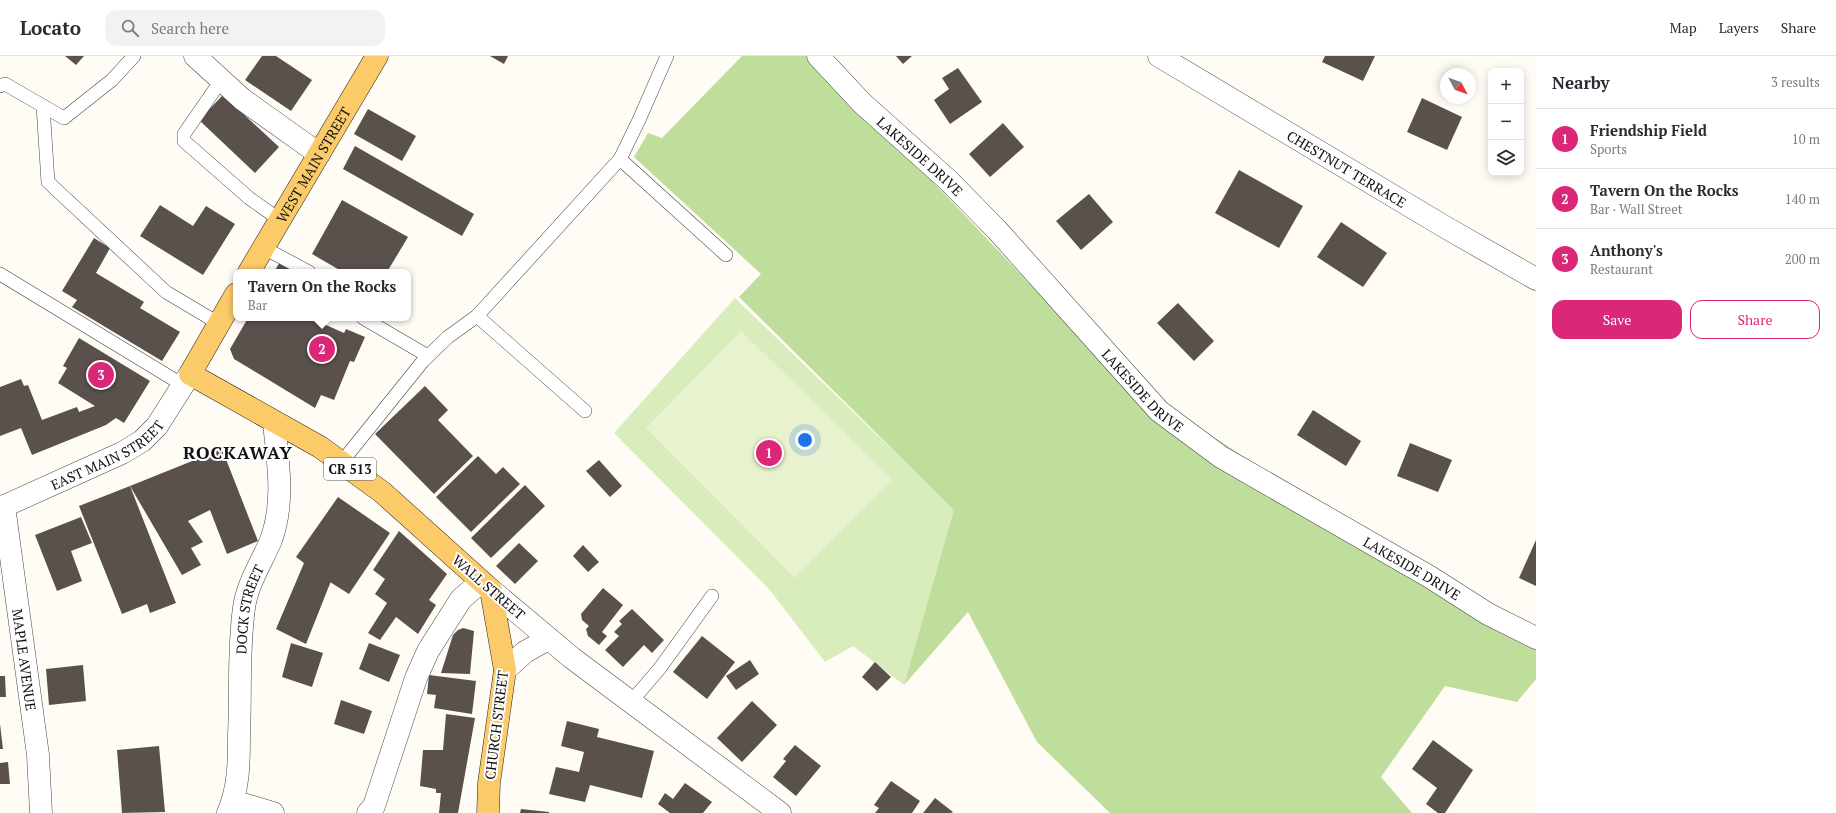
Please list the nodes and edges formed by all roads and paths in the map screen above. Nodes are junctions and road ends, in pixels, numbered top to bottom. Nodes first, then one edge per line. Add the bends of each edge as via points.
1 (134, 56) edge
2 (195, 56) edge
3 (376, 56) edge
4 (666, 56) edge
5 (818, 56) edge
6 (1159, 56) edge
7 (222, 79) junction
8 (0, 86) edge
9 (43, 106) junction
10 (319, 154) junction
11 (620, 159) junction
12 (280, 220) junction
13 (264, 248) junction
14 (726, 255) dead end
15 (251, 269) edge
16 (303, 269) edge
17 (0, 274) edge
18 (1536, 279) edge
19 (233, 299) edge
20 (477, 316) junction
21 (368, 321) edge
22 (218, 323) junction
23 (428, 356) junction
24 (187, 380) junction
25 (585, 411) dead end
26 (274, 423) junction
27 (341, 463) junction
28 (2, 507) edge
29 (486, 586) junction
30 (712, 596) dead end
31 (548, 638) junction
32 (1536, 638) edge
33 (505, 670) junction
34 (631, 702) junction
35 (231, 807) edge
36 (41, 813) edge
37 (273, 813) edge
38 (368, 813) edge
39 (488, 813) edge
40 (780, 813) edge

1 - 9 lane via 112,80 64,118
2 - 7 street
3 - 10 main road, WEST MAIN STREET
4 - 11 lane
5 - 32 street, LAKESIDE DRIVE via 862,103 955,186 1159,411 1221,457 1430,577 1488,614
6 - 18 street, CHESTNUT TERRACE
7 - 10 street via 242,99
7 - 12 lane via 184,134 184,141 249,198
8 - 9 lane via 5,84
9 - 22 lane via 48,182 166,292
10 - 12 main road, WEST MAIN STREET
11 - 14 lane
11 - 20 lane
12 - 13 main road, WEST MAIN STREET
13 - 15 main road, WEST MAIN STREET
13 - 16 lane
17 - 24 lane
19 - 22 main road
20 - 23 lane via 448,337
20 - 25 lane
21 - 23 lane
22 - 24 main road
23 - 27 lane
24 - 26 main road, WALL STREET / CR 513
24 - 28 street, EAST MAIN STREET via 157,426 142,441 122,453
26 - 27 main road, WALL STREET / CR 513 via 320,447
26 - 35 street, DOCK STREET via 280,490 278,511 271,539 244,606 238,775
27 - 29 main road, WALL STREET / CR 513 via 382,492
28 - 36 street, MAPLE AVENUE via 38,756
29 - 31 street, WALL STREET
29 - 33 main road, CHURCH STREET
29 - 38 street via 461,599 428,650 416,678 374,806
30 - 34 lane via 660,668
31 - 33 street via 525,652
31 - 34 street, WALL STREET
33 - 39 main road, CHURCH STREET via 489,783
34 - 40 street, WALL STREET
35 - 37 street, DOCK STREET

